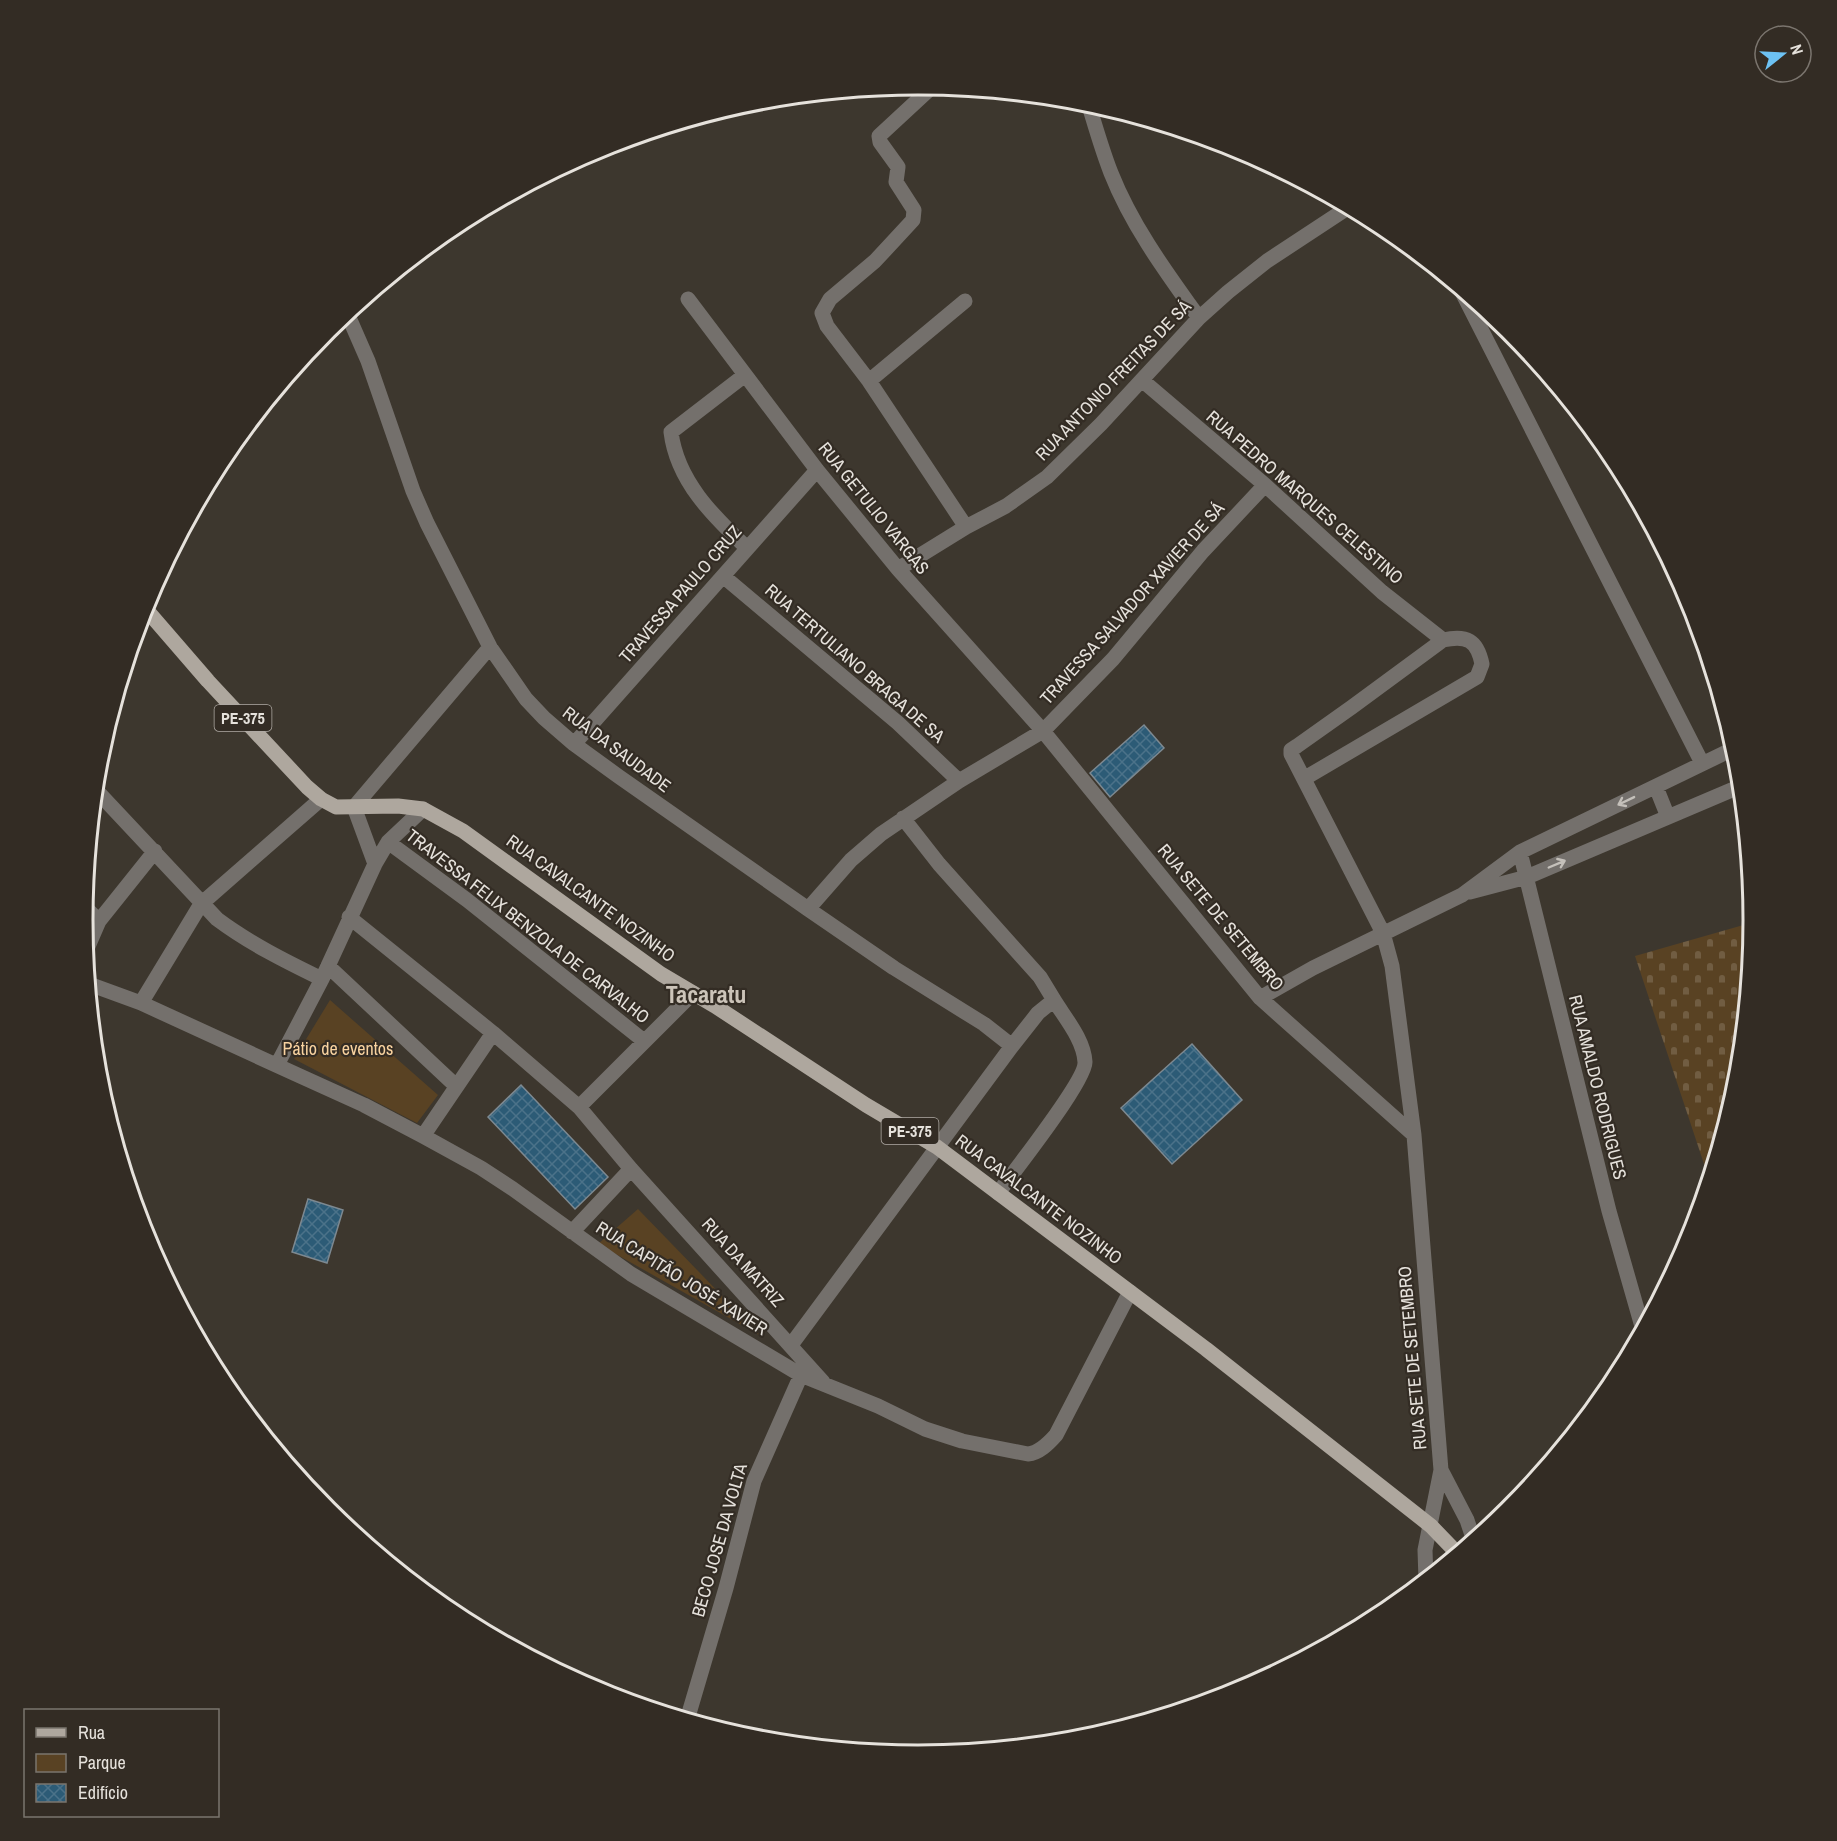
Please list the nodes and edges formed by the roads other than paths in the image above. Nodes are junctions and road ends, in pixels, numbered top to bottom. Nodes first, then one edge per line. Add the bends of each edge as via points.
1 (923, 95) edge
2 (1092, 114) edge
3 (1341, 212) edge
4 (688, 299) dead end
5 (965, 301) dead end
6 (1469, 306) edge
7 (1199, 318) junction
8 (351, 321) edge
9 (745, 375) junction
10 (869, 381) junction
11 (1143, 381) junction
12 (817, 470) junction
13 (1265, 485) junction
14 (966, 527) junction
15 (747, 548) junction
16 (898, 569) junction
17 (723, 576) junction
18 (152, 617) edge
19 (1443, 640) junction
20 (490, 647) junction
21 (1043, 731) junction
22 (574, 744) junction
23 (1726, 752) edge
24 (1702, 763) junction
25 (1301, 772) junction
26 (959, 781) junction
27 (1656, 787) junction
28 (1733, 789) edge
29 (103, 797) edge
30 (321, 799) junction
31 (354, 807) junction
32 (423, 809) junction
33 (1668, 816) junction
34 (903, 818) junction
35 (388, 842) junction
36 (154, 851) junction
37 (1520, 852) junction
38 (375, 864) junction
39 (1527, 876) junction
40 (1461, 895) junction
41 (201, 904) junction
42 (808, 909) junction
43 (93, 915) edge
44 (349, 917) junction
45 (99, 921) junction
46 (1383, 933) junction
47 (94, 934) edge
48 (325, 973) junction
49 (96, 987) edge
50 (693, 993) junction
51 (1260, 998) junction
52 (1054, 999) junction
53 (141, 1003) junction
54 (493, 1034) junction
55 (644, 1041) junction
56 (1012, 1046) junction
57 (277, 1065) junction
58 (456, 1086) junction
59 (579, 1107) junction
60 (1414, 1135) junction
61 (423, 1136) junction
62 (937, 1147) junction
63 (631, 1169) junction
64 (998, 1193) junction
65 (572, 1232) junction
66 (1130, 1292) junction
67 (1640, 1320) edge
68 (791, 1345) junction
69 (801, 1375) junction
70 (824, 1383) junction
71 (1441, 1470) junction
72 (1431, 1526) junction
73 (1471, 1533) edge
74 (1453, 1549) edge
75 (1426, 1571) edge
76 (689, 1713) edge

1 - 10 street via 879,136 898,167 896,183 914,210 913,220 823,310 825,323
2 - 7 street via 1111,173 1126,204 1157,259
3 - 7 street, RUA ANTONIO FREITAS DE SÁ via 1267,261
4 - 9 street, RUA GETULIO VARGAS
5 - 10 street
6 - 24 street
7 - 11 street, RUA ANTONIO FREITAS DE SÁ
8 - 20 street, RUA DA SAUDADE via 413,491
9 - 12 street, RUA GETULIO VARGAS
9 - 15 street via 670,432 673,450 707,510
10 - 14 street
11 - 13 street, RUA PEDRO MARQUES CELESTINO
11 - 14 street, RUA ANTONIO FREITAS DE SÁ via 1047,477 1006,506
12 - 15 street, TRAVESSA PAULO CRUZ
12 - 16 street, RUA GETULIO VARGAS
13 - 19 street, RUA PEDRO MARQUES CELESTINO via 1382,592
13 - 21 street, TRAVESSA SALVADOR XAVIER DE SÁ via 1203,551 1113,659
14 - 16 street, RUA ANTONIO FREITAS DE SÁ
15 - 17 street, TRAVESSA PAULO CRUZ
16 - 21 street, RUA GETULIO VARGAS
17 - 22 street, TRAVESSA PAULO CRUZ
17 - 26 street, RUA TERTULIANO BRAGA DE SA via 898,723
18 - 30 main road, PE-375
19 - 25 street via 1291,750 1292,760
19 - 25 street via 1461,637 1470,641 1482,664 1477,677
20 - 22 street, RUA DA SAUDADE via 526,699
20 - 31 street
21 - 26 street, TRAVESSA SALVADOR XAVIER DE SÁ
21 - 51 street, RUA SETE DE SETEMBRO
22 - 42 street, RUA DA SAUDADE
23 - 24 street
24 - 27 street
25 - 46 street, RUA SETE DE SETEMBRO
26 - 34 street, TRAVESSA SALVADOR XAVIER DE SÁ
27 - 33 street
27 -> 37 street
28 - 33 street
29 - 36 street
30 - 31 main road, PE-375 via 336,807
30 - 41 street
31 - 32 main road, RUA CAVALCANTE NOZINHO / PE-375
31 - 38 street
32 - 35 street
32 - 50 main road, RUA CAVALCANTE NOZINHO / PE-375 via 464,831
39 -> 33 street
34 - 42 street, TRAVESSA SALVADOR XAVIER DE SÁ via 850,860
34 - 52 street via 1040,977
35 - 38 street
35 - 55 street, TRAVESSA FELIX BENZOLA DE CARVALHO
36 - 41 street
36 - 45 street
37 - 39 street, RUA AMALDO RODRIGUES
37 - 40 street
38 - 44 street
39 - 40 street
39 - 67 street, RUA AMALDO RODRIGUES via 1606,1200
40 - 46 street
41 - 48 street via 237,934
41 - 53 street
42 - 56 street, RUA DA SAUDADE
43 - 45 street
44 - 48 street
44 - 54 street, RUA DA MATRIZ
45 - 47 street
46 - 51 street
46 - 60 street, RUA SETE DE SETEMBRO via 1392,966
48 - 57 street
48 - 58 street
49 - 53 street, RUA CAPITÃO JOSÉ XAVIER
50 - 55 street
50 - 62 main road, RUA CAVALCANTE NOZINHO / PE-375
51 - 60 street, RUA SETE DE SETEMBRO
52 - 56 street
52 - 64 street via 1083,1051 1085,1069
53 - 57 street, RUA CAPITÃO JOSÉ XAVIER
54 - 58 street
54 - 59 street, RUA DA MATRIZ
55 - 59 street
56 - 62 street
57 - 61 street, RUA CAPITÃO JOSÉ XAVIER
58 - 61 street
59 - 63 street, RUA DA MATRIZ
60 - 71 street, RUA SETE DE SETEMBRO
61 - 65 street, RUA CAPITÃO JOSÉ XAVIER via 481,1168
62 - 64 main road, RUA CAVALCANTE NOZINHO / PE-375
62 - 68 street
63 - 65 street
63 - 68 street, RUA DA MATRIZ
64 - 66 main road, RUA CAVALCANTE NOZINHO / PE-375
65 - 69 street, RUA CAPITÃO JOSÉ XAVIER via 631,1274
66 - 70 street, RUA CAPITÃO JOSÉ XAVIER via 1056,1435 1034,1454 995,1449 925,1429
66 - 72 main road, RUA CAVALCANTE NOZINHO / PE-375
68 - 70 street, RUA DA MATRIZ
69 - 70 street, RUA CAPITÃO JOSÉ XAVIER
69 - 76 street, BECO JOSE DA VOLTA via 754,1481
71 - 72 street
71 - 73 street
72 - 74 main road, PE-375
72 - 75 street via 1425,1550

